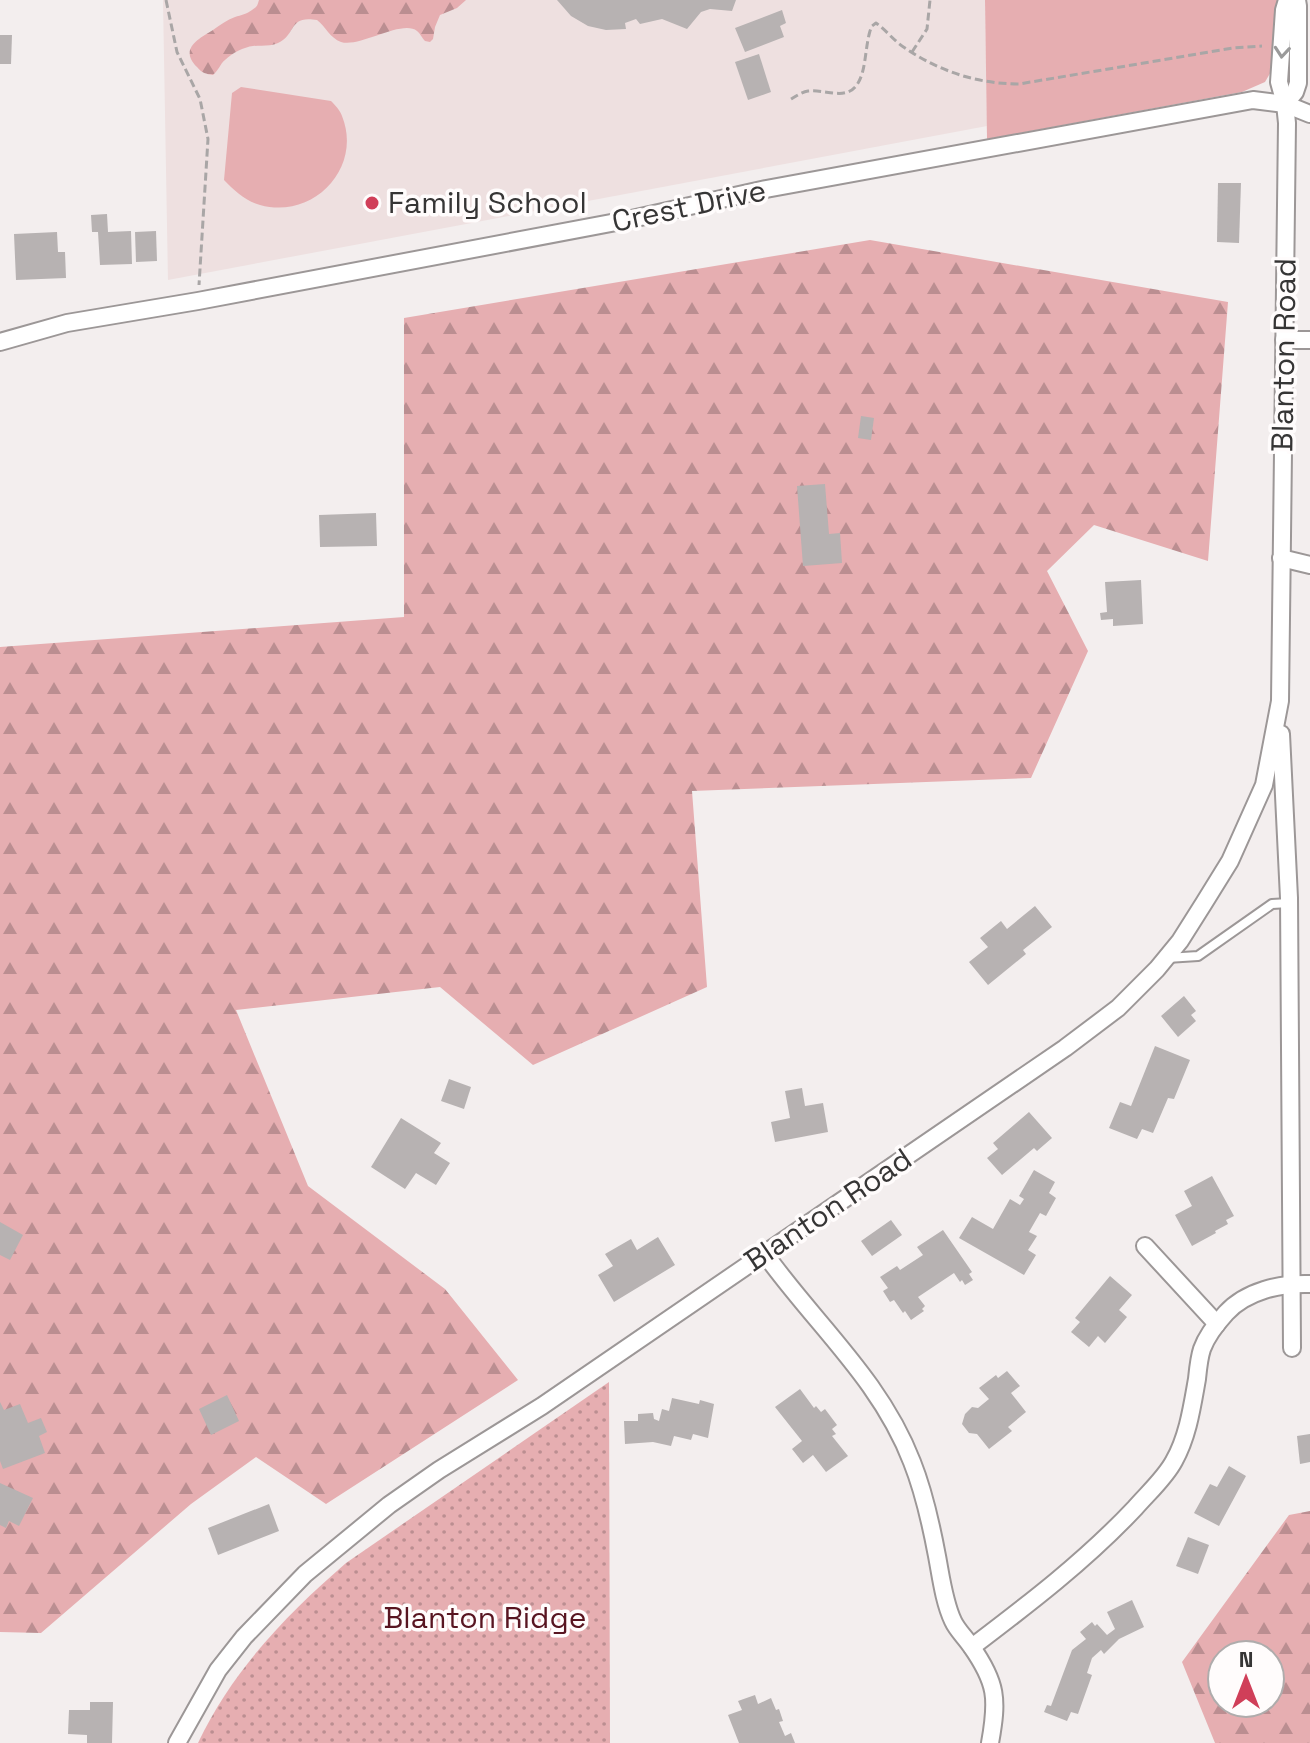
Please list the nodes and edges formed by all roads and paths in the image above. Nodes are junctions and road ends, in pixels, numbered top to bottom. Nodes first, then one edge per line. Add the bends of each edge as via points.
1 (166, 0) edge
2 (930, 0) edge
3 (1287, 0) edge
4 (1297, 0) edge
5 (1265, 46) dead end
6 (912, 52) junction
7 (791, 99) dead end
8 (1285, 104) junction
9 (1310, 114) edge
10 (198, 301) junction
11 (1284, 340) junction
12 (1310, 340) edge
13 (0, 342) edge
14 (1281, 558) junction
15 (1310, 565) edge
16 (1280, 701) junction
17 (1289, 903) junction
18 (1166, 958) junction
19 (1145, 1246) dead end
20 (765, 1254) junction
21 (1291, 1284) junction
22 (1310, 1284) edge
23 (1217, 1324) junction
24 (1292, 1348) dead end
25 (972, 1647) junction
26 (177, 1743) edge
27 (990, 1743) edge

1 - 10 path via 177,52 200,99 208,139
2 - 6 path via 927,29
3 -> 8 street, Blanton Road via 1279,82
4 - 8 street via 1298,83
5 - 6 path via 1019,84 964,77
6 - 7 path via 876,23 853,89 833,94 807,91
8 - 9 street, Crest Drive
8 - 10 street, Crest Drive via 1253,100
8 - 11 street, Blanton Road
10 - 13 street, Crest Drive via 67,323
11 - 12 street
11 - 14 street, Blanton Road
14 - 15 street
14 - 16 street, Blanton Road
16 - 17 street
16 - 18 street, Blanton Road via 1264,785 1251,818 1224,872
17 - 18 lane via 1272,904 1198,956
17 - 21 street
18 - 20 street, Blanton Road via 1118,1008 1065,1048
19 - 23 street
20 - 25 street via 888,1411 928,1508 953,1621
20 - 26 street, Blanton Road via 426,1479 305,1574 218,1670
21 - 22 street
21 - 23 street via 1243,1298
21 - 24 street
23 - 25 street via 1201,1350 1191,1415 1173,1464 1103,1542
25 - 27 street via 995,1696

